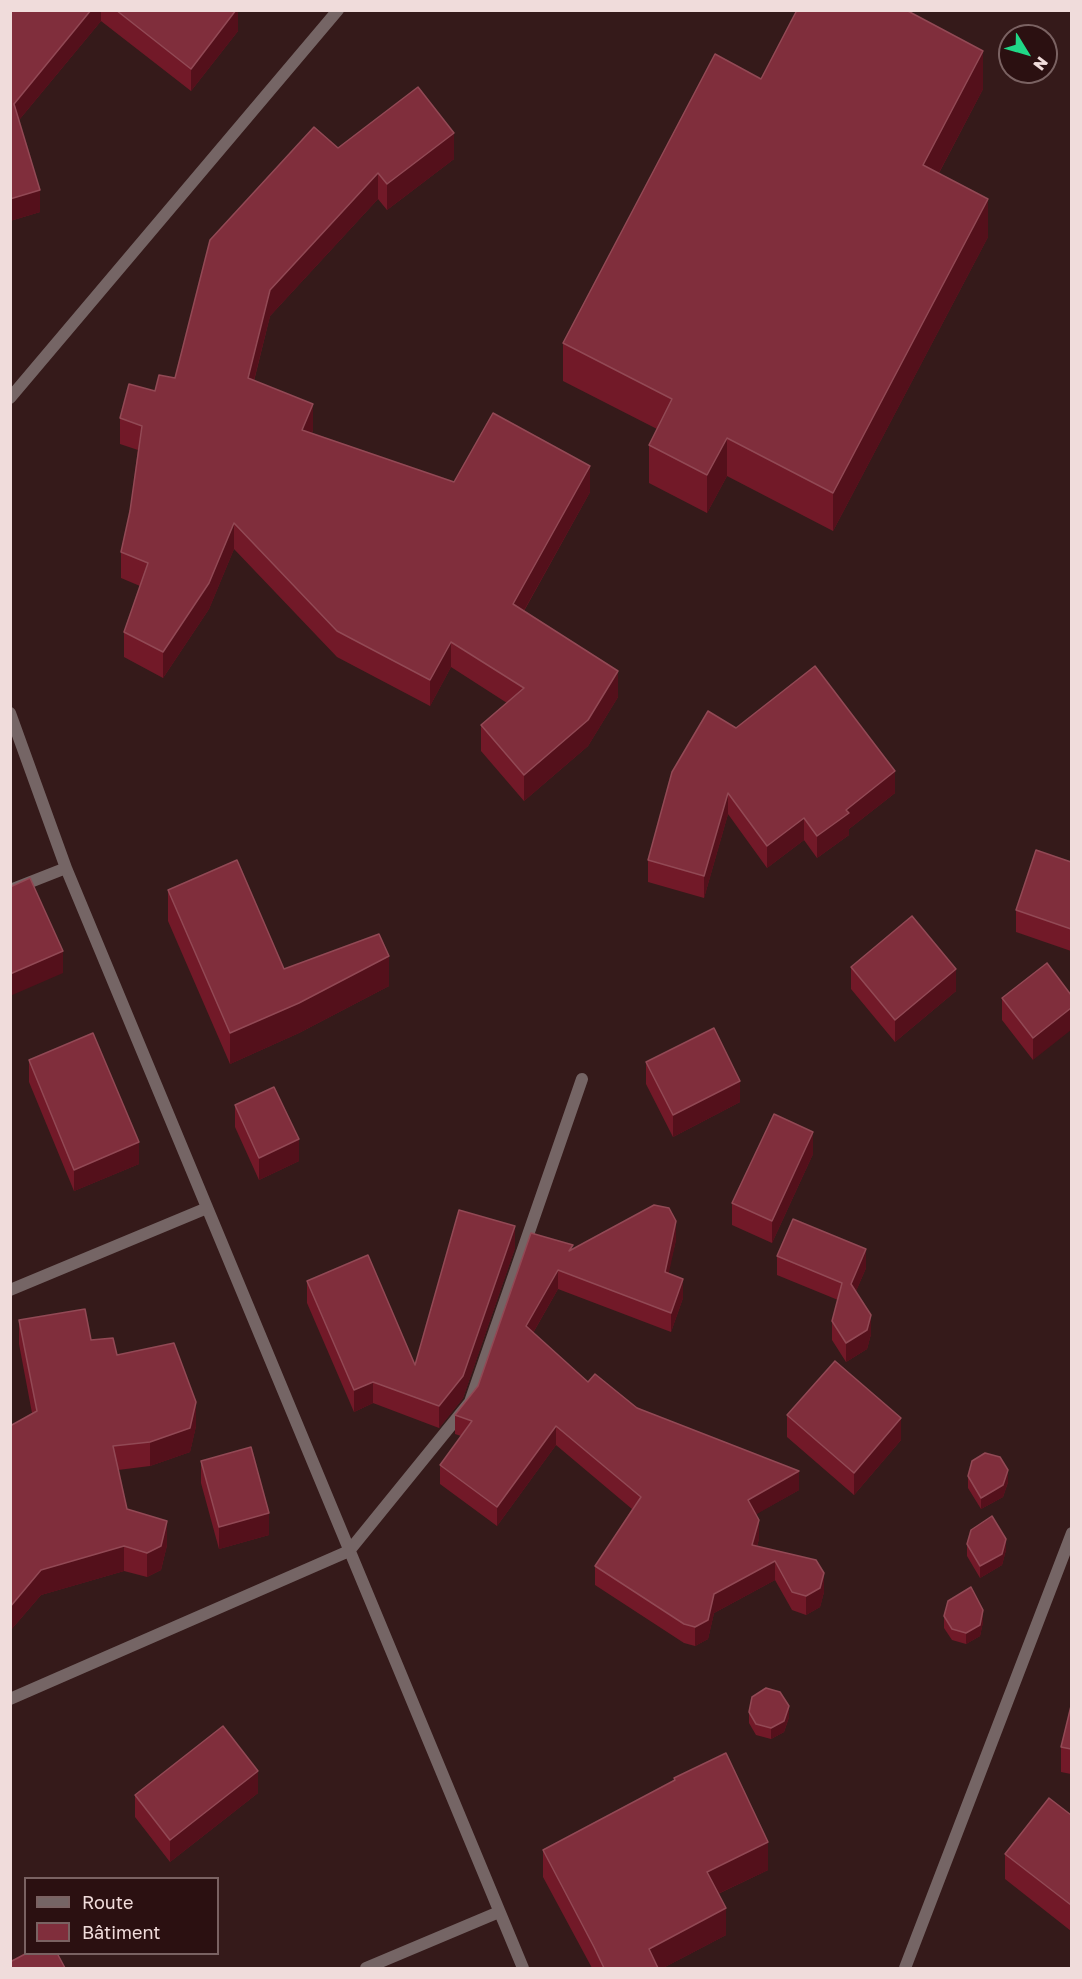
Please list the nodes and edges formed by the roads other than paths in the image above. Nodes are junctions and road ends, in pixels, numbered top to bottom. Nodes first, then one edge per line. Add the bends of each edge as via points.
1 (338, 10) edge
2 (10, 398) edge
3 (10, 712) edge
4 (66, 868) junction
5 (10, 890) edge
6 (582, 1079) dead end
7 (207, 1208) junction
8 (10, 1290) edge
9 (1071, 1533) edge
10 (349, 1551) junction
11 (10, 1700) edge
12 (499, 1912) junction
13 (366, 1968) edge
14 (523, 1968) edge
15 (905, 1968) edge

1 - 2 street
3 - 4 street
4 - 5 street
4 - 7 street
6 - 10 street via 470,1402
7 - 8 street
7 - 10 street
9 - 15 street
10 - 11 street
10 - 12 street
12 - 13 street
12 - 14 street

